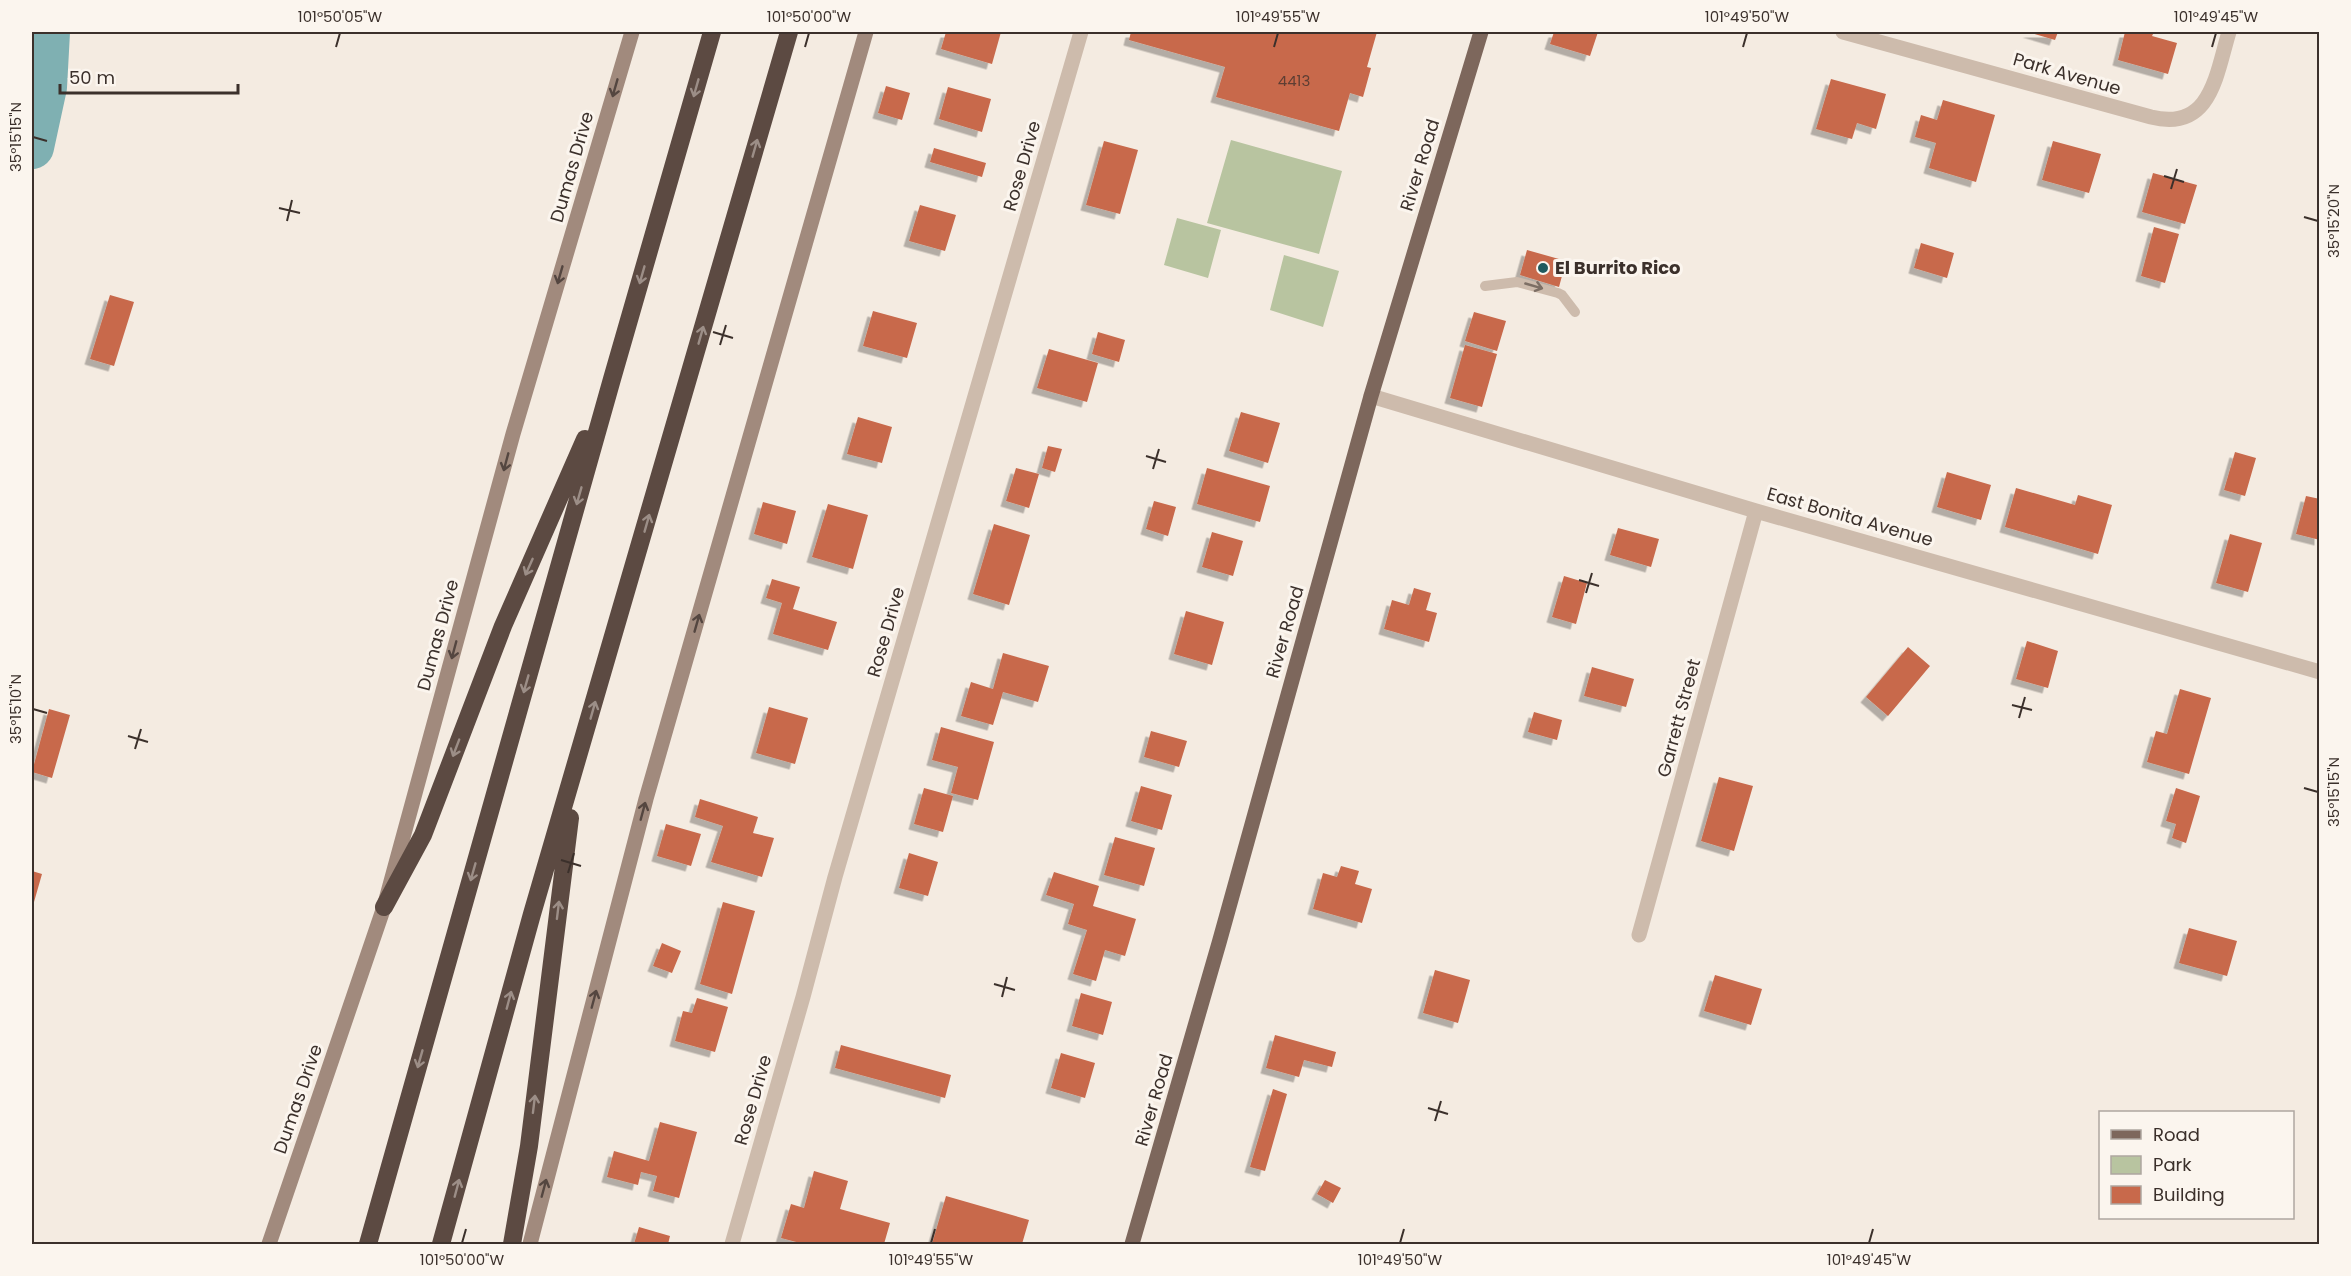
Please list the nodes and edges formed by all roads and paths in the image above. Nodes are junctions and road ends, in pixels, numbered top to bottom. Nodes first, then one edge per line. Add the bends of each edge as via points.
1 (632, 32) edge
2 (712, 32) edge
3 (789, 32) edge
4 (866, 32) edge
5 (1081, 32) edge
6 (1481, 32) edge
7 (1843, 32) edge
8 (2229, 32) edge
9 (1485, 286) dead end
10 (1575, 312) dead end
11 (612, 379) junction
12 (1371, 396) junction
13 (1756, 511) junction
14 (2319, 672) edge
15 (576, 766) junction
16 (384, 907) junction
17 (1639, 935) dead end
18 (269, 1245) edge
19 (368, 1245) edge
20 (441, 1245) edge
21 (512, 1245) edge
22 (530, 1245) edge
23 (732, 1245) edge
24 (1132, 1245) edge

1 -> 16 main road, Dumas Drive via 513,434
2 -> 11 highway
15 -> 3 highway
22 -> 4 main road via 649,788
5 - 23 street, Rose Drive
6 - 12 main road, River Road
7 - 8 street, Park Avenue via 2169,120 2190,116 2204,104
9 -> 10 lane via 1524,283 1562,295
11 -> 16 highway via 502,626 423,835
11 -> 19 highway
12 - 13 street, East Bonita Avenue
12 - 24 main road, River Road
13 - 14 street, East Bonita Avenue
13 - 17 street, Garrett Street
20 -> 15 highway
21 -> 15 highway via 529,1146
16 - 18 main road, Dumas Drive

